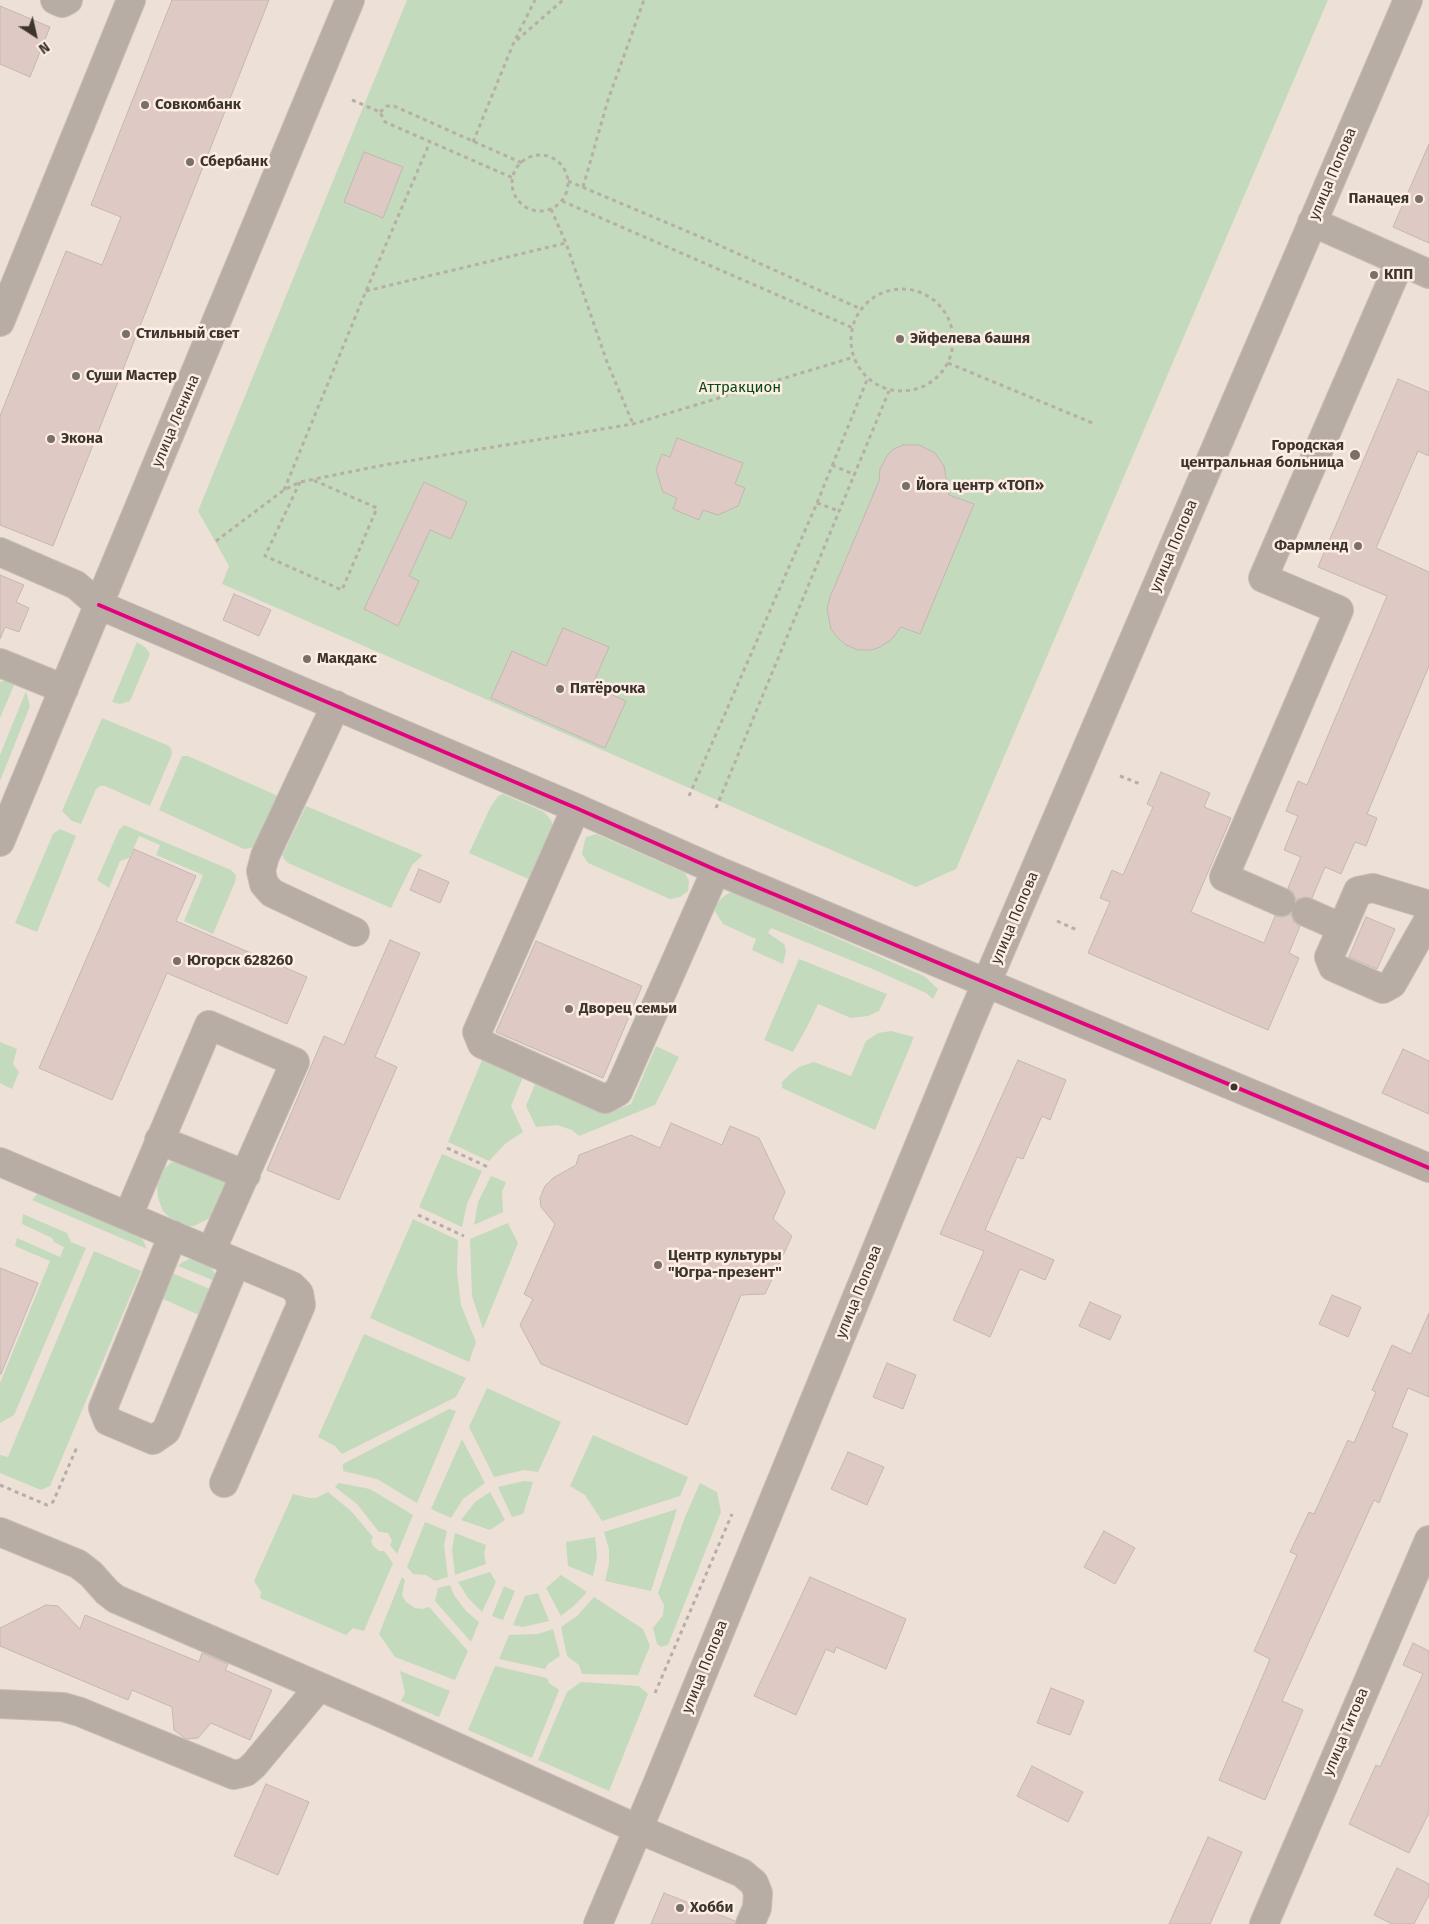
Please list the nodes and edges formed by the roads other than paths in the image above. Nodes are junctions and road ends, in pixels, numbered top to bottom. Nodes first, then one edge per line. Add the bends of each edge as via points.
1 (55, 0) edge
2 (68, 0) edge
3 (131, 0) edge
4 (350, 0) edge
5 (1408, 0) edge
6 (1312, 222) junction
7 (1400, 262) junction
8 (1429, 274) edge
9 (0, 322) edge
10 (0, 552) edge
11 (99, 605) junction
12 (0, 663) edge
13 (64, 689) junction
14 (336, 705) junction
15 (576, 808) junction
16 (1, 837) edge
17 (716, 870) junction
18 (1429, 905) edge
19 (1429, 919) edge
20 (1342, 928) junction
21 (355, 932) dead end
22 (987, 984) junction
23 (159, 1140) junction
24 (0, 1162) edge
25 (1429, 1168) edge
26 (246, 1175) junction
27 (128, 1216) junction
28 (173, 1235) junction
29 (211, 1251) junction
30 (236, 1262) junction
31 (224, 1483) dead end
32 (0, 1532) edge
33 (1429, 1540) edge
34 (320, 1687) junction
35 (0, 1704) edge
36 (638, 1829) junction
37 (598, 1924) edge
38 (750, 1924) edge
39 (1264, 1924) edge

1 - 2 street via 62,3
3 - 9 street
4 - 11 street, улица Ленина
5 - 6 street, улица Попова
6 - 7 street
6 - 22 street, улица Попова
7 - 8 street
7 - 20 street via 1263,578 1339,610 1224,877
10 - 11 street via 76,585
11 - 13 street, улица Ленина
11 - 14 street
12 - 13 street
13 - 16 street, улица Ленина
14 - 15 street
14 - 21 street via 261,871 264,884 272,893
15 - 17 street
15 - 17 street via 477,1032 482,1044 605,1098 618,1092
17 - 22 street
18 - 20 street via 1373,888 1358,891
19 - 20 street via 1392,984 1384,989 1333,967 1328,957
22 - 25 street
22 - 36 street, улица Попова
23 - 26 street
23 - 26 street via 209,1025 296,1062
23 - 27 street
24 - 27 street
26 - 29 street
27 - 28 street
28 - 29 street
28 - 30 street via 103,1408 108,1421 152,1440 166,1431
29 - 30 street
30 - 31 street via 292,1286 299,1293 301,1305
32 - 34 street via 78,1564 116,1599
33 - 39 street, улица Титова
34 - 35 street via 254,1764 246,1772 234,1775 63,1707
34 - 36 street
36 - 37 street, улица Попова
36 - 38 street via 742,1873 754,1883 758,1893 757,1908

